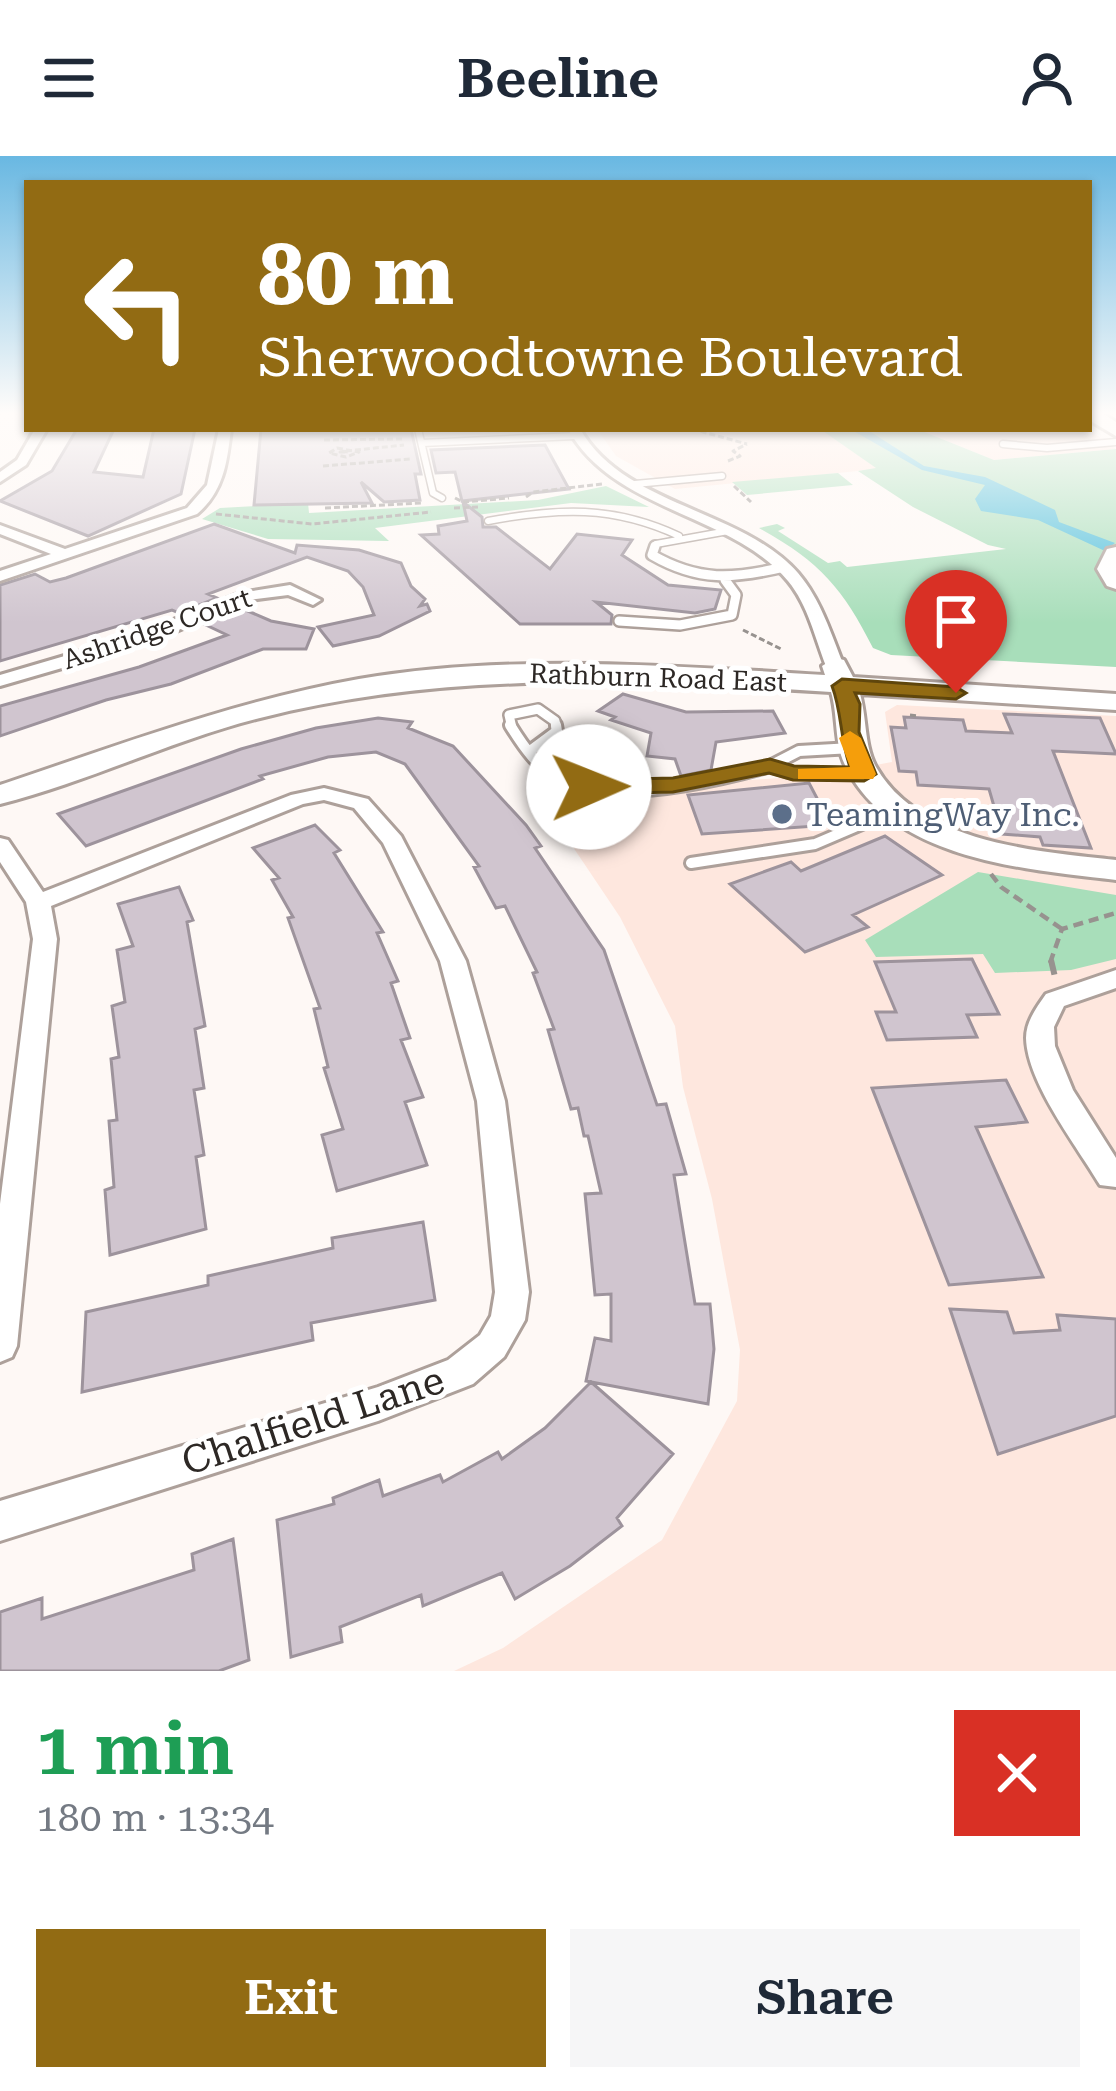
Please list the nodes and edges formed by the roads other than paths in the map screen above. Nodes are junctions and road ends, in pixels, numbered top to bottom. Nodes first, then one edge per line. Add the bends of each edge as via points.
1 (216, 482) edge
2 (429, 482) edge
3 (631, 482) edge
4 (660, 482) edge
5 (635, 484) junction
6 (442, 498) road end
7 (597, 509) junction
8 (488, 521) dead end
9 (592, 522) dead end
10 (0, 529) edge
11 (728, 531) junction
12 (680, 537) junction
13 (64, 554) junction
14 (1116, 554) edge
15 (784, 567) junction
16 (0, 576) edge
17 (725, 580) junction
18 (1116, 580) edge
19 (313, 600) dead end
20 (620, 621) dead end
21 (838, 676) junction
22 (0, 681) edge
23 (1116, 681) edge
24 (1116, 702) edge
25 (530, 751) junction
26 (614, 759) dead end
27 (859, 761) junction
28 (770, 766) junction
29 (0, 772) edge
30 (642, 786) junction
31 (0, 795) edge
32 (898, 808) junction
33 (0, 844) edge
34 (691, 863) dead end
35 (1116, 870) edge
36 (38, 902) junction
37 (1116, 979) edge
38 (1111, 1176) dead end
39 (0, 1346) edge
40 (0, 1521) edge

1 - 13 street via 209,500 192,511
2 - 6 lane
3 - 5 street
4 - 5 lane
5 - 11 street
7 - 8 lane
7 - 9 lane
7 - 12 lane via 640,516
10 - 13 street
11 - 12 lane
11 - 15 street
12 - 17 lane via 656,544 652,555 686,576
13 - 16 street
14 - 18 main road via 1109,569
15 - 17 lane
15 - 21 street via 817,616
17 - 20 lane via 736,595 732,615 680,625
19 - 22 street, Ashridge Court via 276,589 246,596 142,640
21 - 23 street, Rathburn Road East
21 - 24 street, Rathburn Road East
21 - 27 street
21 - 29 street, Rathburn Road East via 574,654 468,657 234,697
21 - 31 street, Rathburn Road East via 581,670 362,687 194,727
25 - 25 lane via 508,715 538,709 557,730
25 - 30 lane via 565,782
26 - 30 lane
27 - 28 lane via 793,773
27 - 28 lane via 819,747 785,753
27 - 32 street
28 - 30 lane
32 - 34 lane via 815,844
32 - 35 street via 1004,854
33 - 36 street
36 - 39 street via 45,939
36 - 40 street, Chalfield Lane via 298,800 342,795 361,803 393,841 453,961 490,1101 512,1292 492,1346 460,1372
37 - 38 street via 1055,1000 1040,1031 1053,1075

